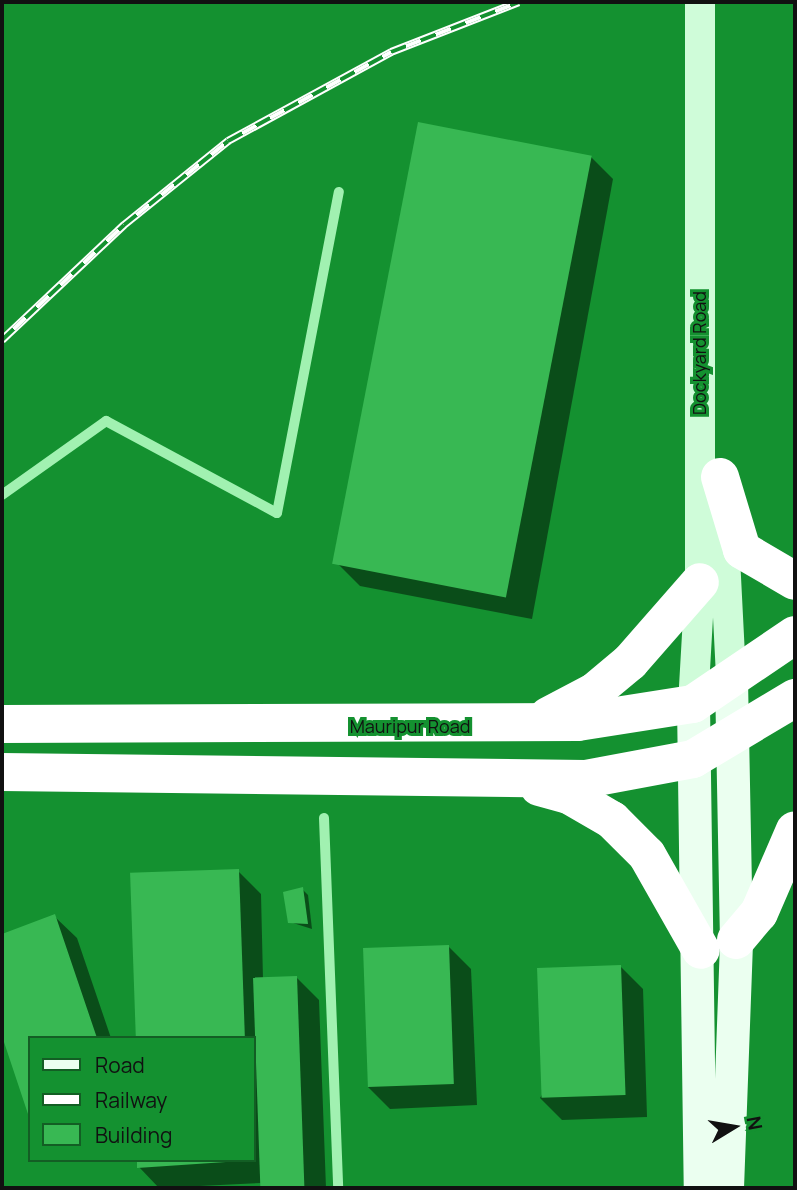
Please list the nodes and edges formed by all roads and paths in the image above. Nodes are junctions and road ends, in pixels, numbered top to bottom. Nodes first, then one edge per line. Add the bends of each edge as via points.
1 (700, 2) edge
2 (720, 2) edge
3 (339, 192) dead end
4 (712, 461) junction
5 (2, 495) edge
6 (795, 581) edge
7 (700, 582) junction
8 (795, 635) edge
9 (732, 678) junction
10 (795, 698) edge
11 (693, 704) junction
12 (2, 724) edge
13 (504, 726) junction
14 (734, 737) junction
15 (693, 759) junction
16 (2, 772) edge
17 (514, 782) junction
18 (324, 818) dead end
19 (795, 830) edge
20 (719, 945) junction
21 (338, 1188) edge
22 (700, 1188) edge
23 (727, 1188) edge

1 - 4 street, Dockyard Road
2 - 4 street, Dockyard Road
3 - 5 lane via 277,513 106,421
4 - 6 highway via 742,550
4 - 7 street, Dockyard Road
4 - 9 street, Dockyard Road
7 - 11 street, Dockyard Road
7 - 13 highway via 630,662 594,692
8 - 9 highway, Mauripur Road
9 - 11 highway, Mauripur Road
9 - 14 main road
10 - 14 highway
11 - 13 highway, Mauripur Road
11 - 15 main road
12 - 13 highway, Mauripur Road
14 - 15 highway
14 - 20 main road
15 - 17 highway via 586,779
15 - 20 main road
16 - 17 highway
17 - 20 highway via 569,795 612,820 647,855
18 - 21 lane
19 - 20 highway via 759,913
20 - 22 main road
20 - 23 main road

